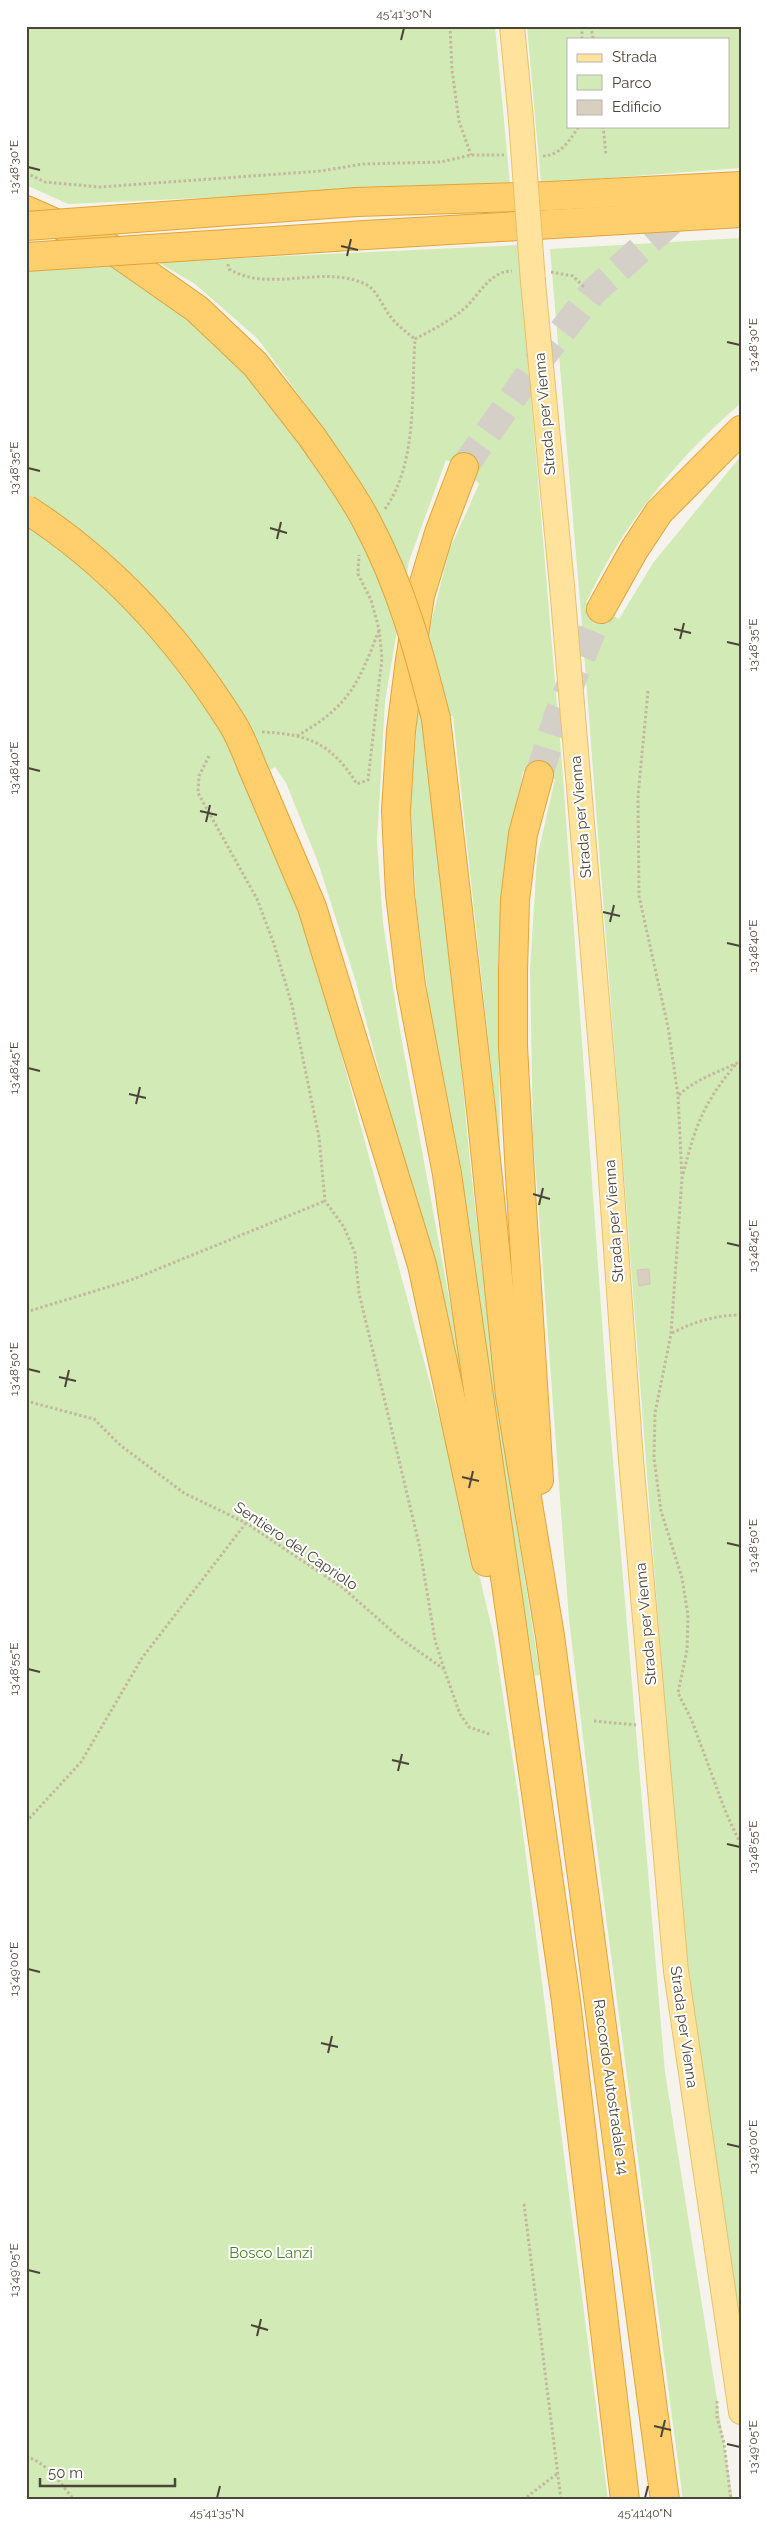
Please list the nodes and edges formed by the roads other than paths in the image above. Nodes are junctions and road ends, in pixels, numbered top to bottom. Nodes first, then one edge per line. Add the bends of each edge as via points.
1 (512, 26) edge
2 (741, 186) edge
3 (26, 210) edge
4 (741, 213) edge
5 (26, 226) edge
6 (26, 257) edge
7 (741, 430) edge
8 (464, 467) tunnel mouth
9 (26, 509) edge
10 (601, 609) tunnel mouth
11 (539, 775) tunnel mouth
12 (550, 1636) junction
13 (520, 1683) junction
14 (741, 2412) edge
15 (625, 2500) edge
16 (665, 2500) edge

1 - 14 main road, Strada per Vienna, bridge via 562,586 606,1108 631,1460 676,1971
2 - 5 highway, bridge via 358,202
3 - 12 highway, bridge via 107,246 196,309 255,364 312,437 368,522 397,585 418,648 436,719 477,1070 510,1396
4 - 6 highway, bridge
7 - 10 highway via 659,512
8 - 13 highway via 420,596 401,731 396,811 399,885 411,986 446,1174
9 - 13 highway, bridge via 97,563 137,600 172,640 233,725 258,778 312,907 422,1265 501,1638
11 - 12 highway via 523,834 515,900 513,1037
12 - 16 highway, Raccordo Autostradale 14
13 - 15 highway via 558,1947

